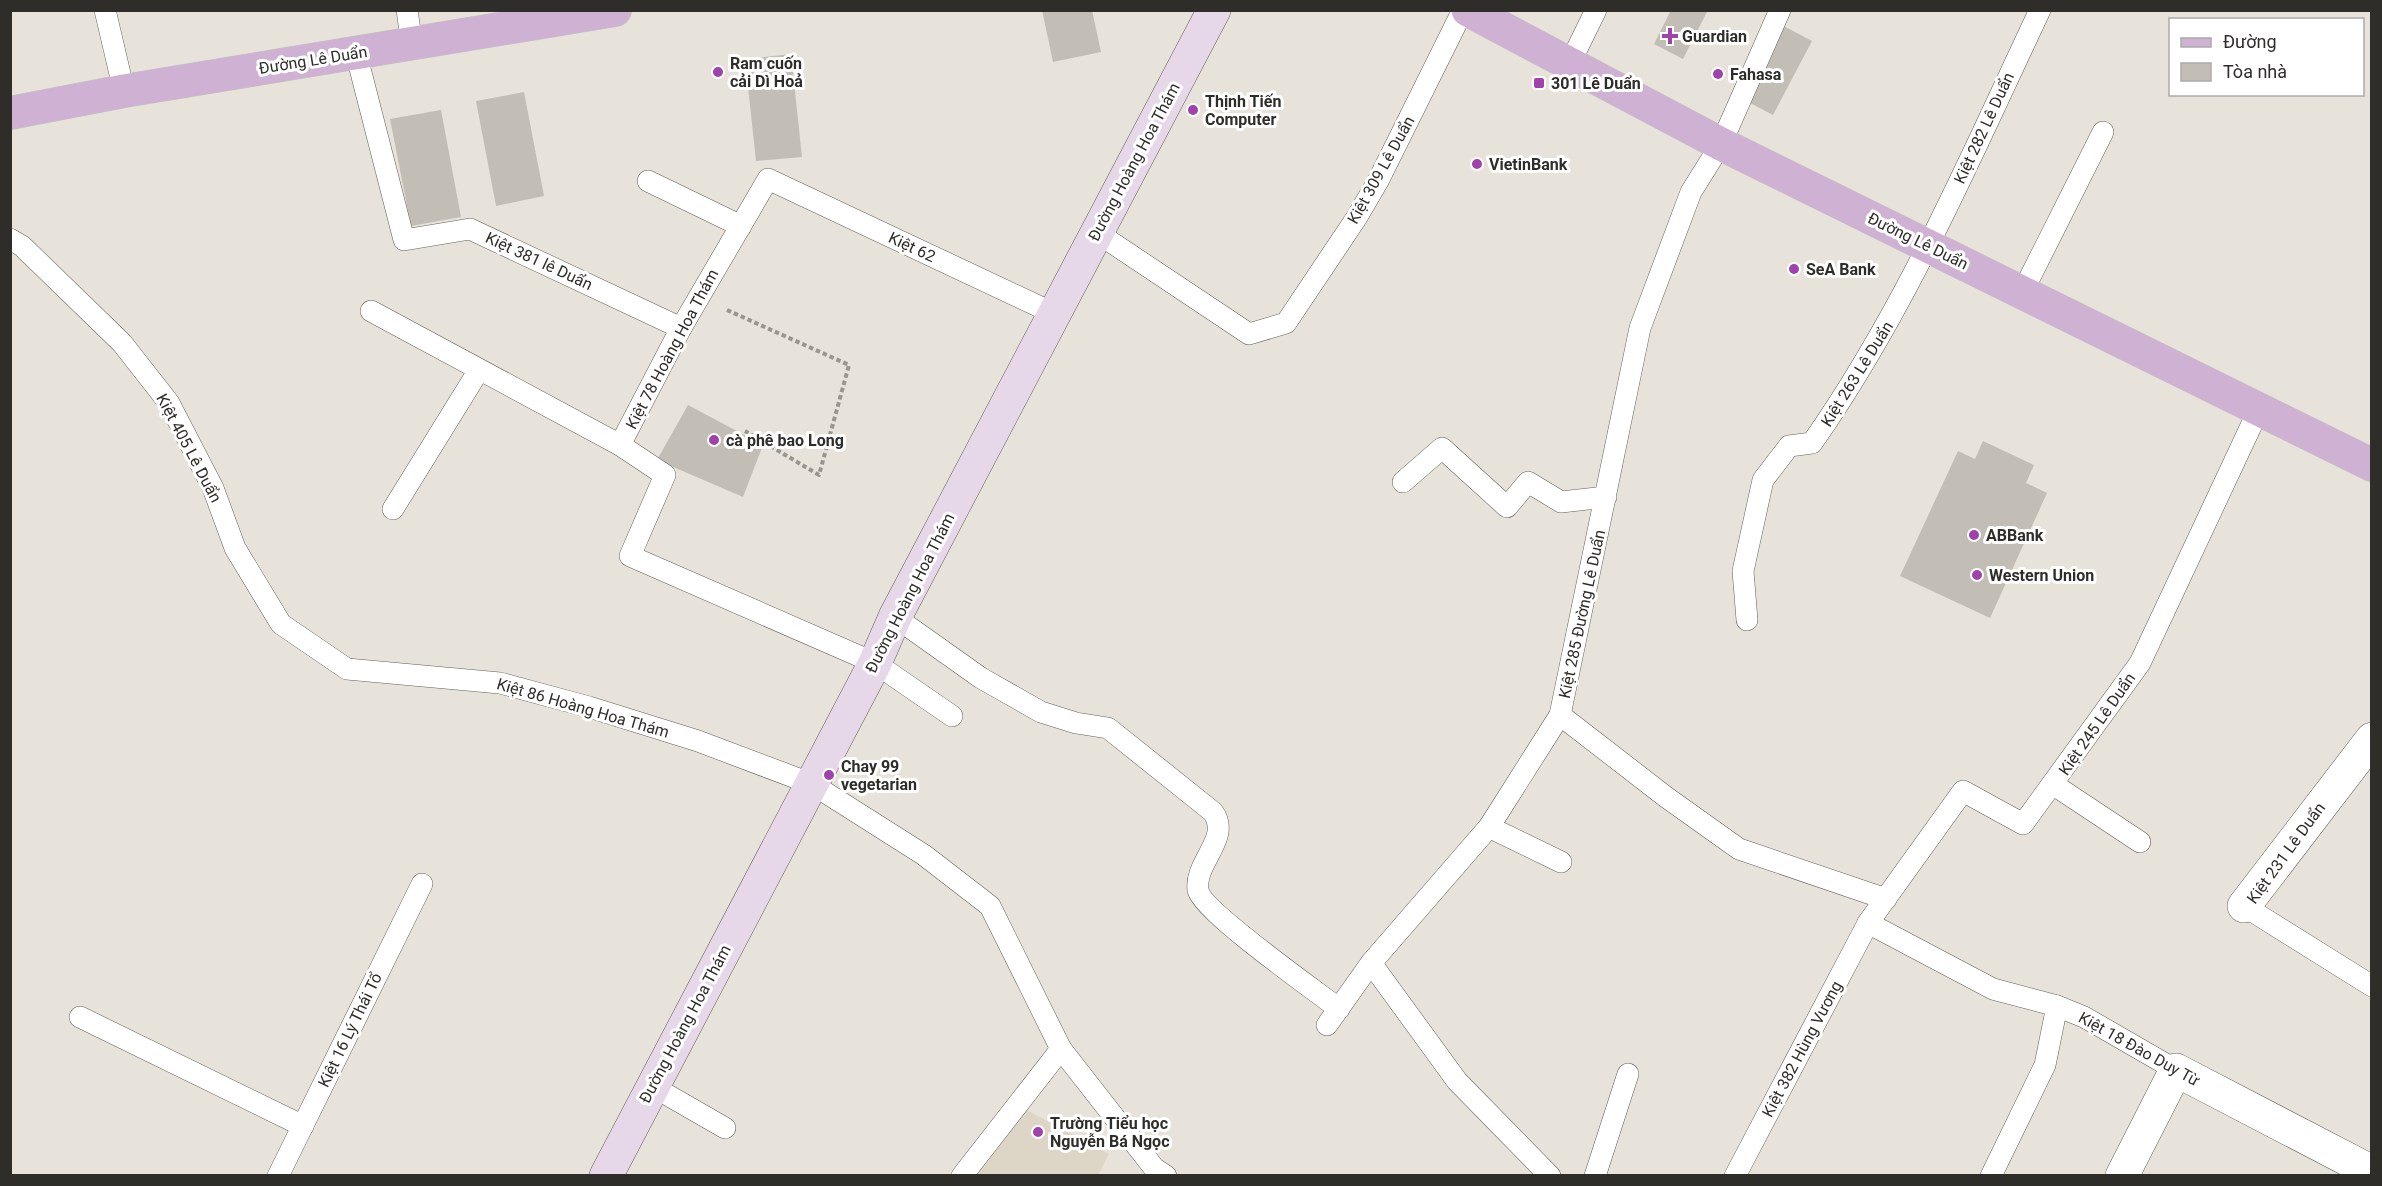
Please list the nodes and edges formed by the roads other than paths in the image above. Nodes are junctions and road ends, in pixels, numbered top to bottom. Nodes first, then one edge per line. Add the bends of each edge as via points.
1 (105, 10) edge
2 (407, 10) edge
3 (615, 10) edge
4 (1214, 10) edge
5 (1463, 10) edge
6 (1468, 10) edge
7 (1596, 10) edge
8 (1780, 10) edge
9 (2040, 10) edge
10 (412, 45) junction
11 (356, 53) junction
12 (1570, 63) junction
13 (124, 91) junction
14 (10, 113) edge
15 (2103, 132) dead end
16 (1721, 144) junction
17 (768, 179) joint
18 (648, 181) dead end
19 (741, 226) junction
20 (1096, 232) junction
21 (10, 239) edge
22 (1928, 246) junction
23 (2022, 293) junction
24 (371, 310) dead end
25 (1055, 314) junction
26 (681, 328) junction
27 (479, 370) junction
28 (2259, 409) junction
29 (620, 445) junction
30 (2372, 465) edge
31 (1403, 482) dead end
32 (1605, 496) junction
33 (393, 509) dead end
34 (895, 617) junction
35 (1747, 620) dead end
36 (875, 663) junction
37 (347, 669) joint
38 (1560, 715) junction
39 (952, 716) dead end
40 (2372, 739) edge
41 (812, 784) junction
42 (2054, 785) junction
43 (1489, 826) junction
44 (2140, 842) dead end
45 (1561, 862) dead end
46 (422, 884) dead end
47 (1886, 899) junction
48 (2244, 906) joint
49 (1868, 923) junction
50 (1371, 963) junction
51 (2372, 986) edge
52 (2057, 1006) junction
53 (81, 1017) dead end
54 (1061, 1049) junction
55 (2176, 1071) junction
56 (1628, 1074) dead end
57 (652, 1086) junction
58 (303, 1126) junction
59 (725, 1128) dead end
60 (2134, 1172) edge
61 (2372, 1172) edge
62 (278, 1176) edge
63 (606, 1176) edge
64 (962, 1176) edge
65 (1166, 1176) edge
66 (1550, 1176) edge
67 (1595, 1176) edge
68 (1735, 1176) edge
69 (1991, 1176) edge

1 - 13 lane
2 - 10 lane
3 - 10 main road, Đường Lê Duẩn
4 - 20 main road, Đường Hoàng Hoa Thám
5 - 20 lane, Kiệt 309 Lê Duẩn via 1369,198 1286,323 1249,334
6 - 12 main road, Đường Lê Duẩn
7 - 12 lane
8 - 16 lane, Kiệt 285 Đường Lê Duẩn
9 - 22 lane, Kiệt 282 Lê Duẩn
10 - 11 main road, Đường Lê Duẩn
11 - 13 main road, Đường Lê Duẩn
11 - 26 lane, Kiệt 381 lê Duẩn via 404,240 470,229
12 - 16 main road, Đường Lê Duẩn
13 - 14 main road, Đường Lê Duẩn
15 - 23 lane
16 - 22 main road, Đường Lê Duẩn
16 - 32 lane, Kiệt 285 Đường Lê Duẩn via 1691,192 1640,328
17 - 19 lane, Kiệt 78 Hoàng Hoa Thám
17 - 25 lane, Kiệt 62
18 - 19 lane
19 - 26 lane, Kiệt 78 Hoàng Hoa Thám
20 - 25 main road, Đường Hoàng Hoa Thám
21 - 37 lane, Kiệt 405 Lê Duẩn via 22,246 122,343 169,403 213,488 235,548 281,624
22 - 23 main road, Đường Lê Duẩn
22 - 35 lane, Kiệt 263 Lê Duẩn via 1861,371 1812,443 1789,446 1763,480 1743,571
23 - 28 main road, Đường Lê Duẩn
24 - 27 lane
25 - 34 main road, Đường Hoàng Hoa Thám
26 - 29 lane, Kiệt 78 Hoàng Hoa Thám
27 - 29 lane
27 - 33 lane
28 - 30 main road, Đường Lê Duẩn
28 - 42 lane, Kiệt 245 Lê Duẩn via 2140,663
29 - 36 lane, Kiệt 78 Hoàng Hoa Thám via 665,475 630,556
31 - 32 lane via 1442,448 1507,507 1528,482 1561,502
32 - 38 lane, Kiệt 285 Đường Lê Duẩn
34 - 36 main road, Đường Hoàng Hoa Thám
34 - 50 lane, Kiệt 285 Đường Lê Duẩn via 981,678 1041,712 1108,728 1214,812 1219,826 1217,841 1200,870 1201,897 1333,1017
36 - 39 lane
36 - 41 main road, Đường Hoàng Hoa Thám
37 - 41 lane, Kiệt 86 Hoàng Hoa Thám via 500,683 698,741
38 - 43 lane, Kiệt 285 Đường Lê Duẩn
38 - 47 lane via 1739,849
40 - 48 street, Kiệt 231 Lê Duẩn
41 - 54 lane, Kiệt 86 Hoàng Hoa Thám via 924,855 990,906
41 - 57 main road, Đường Hoàng Hoa Thám
42 - 44 lane
42 - 47 lane, Kiệt 245 Lê Duẩn via 2023,824 1963,791
43 - 45 lane
43 - 50 lane, Kiệt 285 Đường Lê Duẩn
46 - 58 lane, Kiệt 16 Lý Thái Tổ
47 - 49 lane, Kiệt 245 Lê Duẩn
48 - 51 lane, Kiệt 231 Lê Duẩn
49 - 52 lane, Kiệt 18 Đào Duy Từ via 1993,988
49 - 68 lane, Kiệt 382 Hùng Vương
50 - 66 lane via 1457,1081
52 - 55 lane, Kiệt 18 Đào Duy Từ via 2110,1030
52 - 69 lane via 2045,1065
53 - 58 lane
54 - 64 lane
54 - 65 lane, Kiệt 86 Hoàng Hoa Thám via 1154,1168
55 - 60 street
55 - 61 street, Kiệt 18 Đào Duy Từ
56 - 67 lane
57 - 59 lane
57 - 63 main road, Đường Hoàng Hoa Thám
58 - 62 lane, Kiệt 16 Lý Thái Tổ

